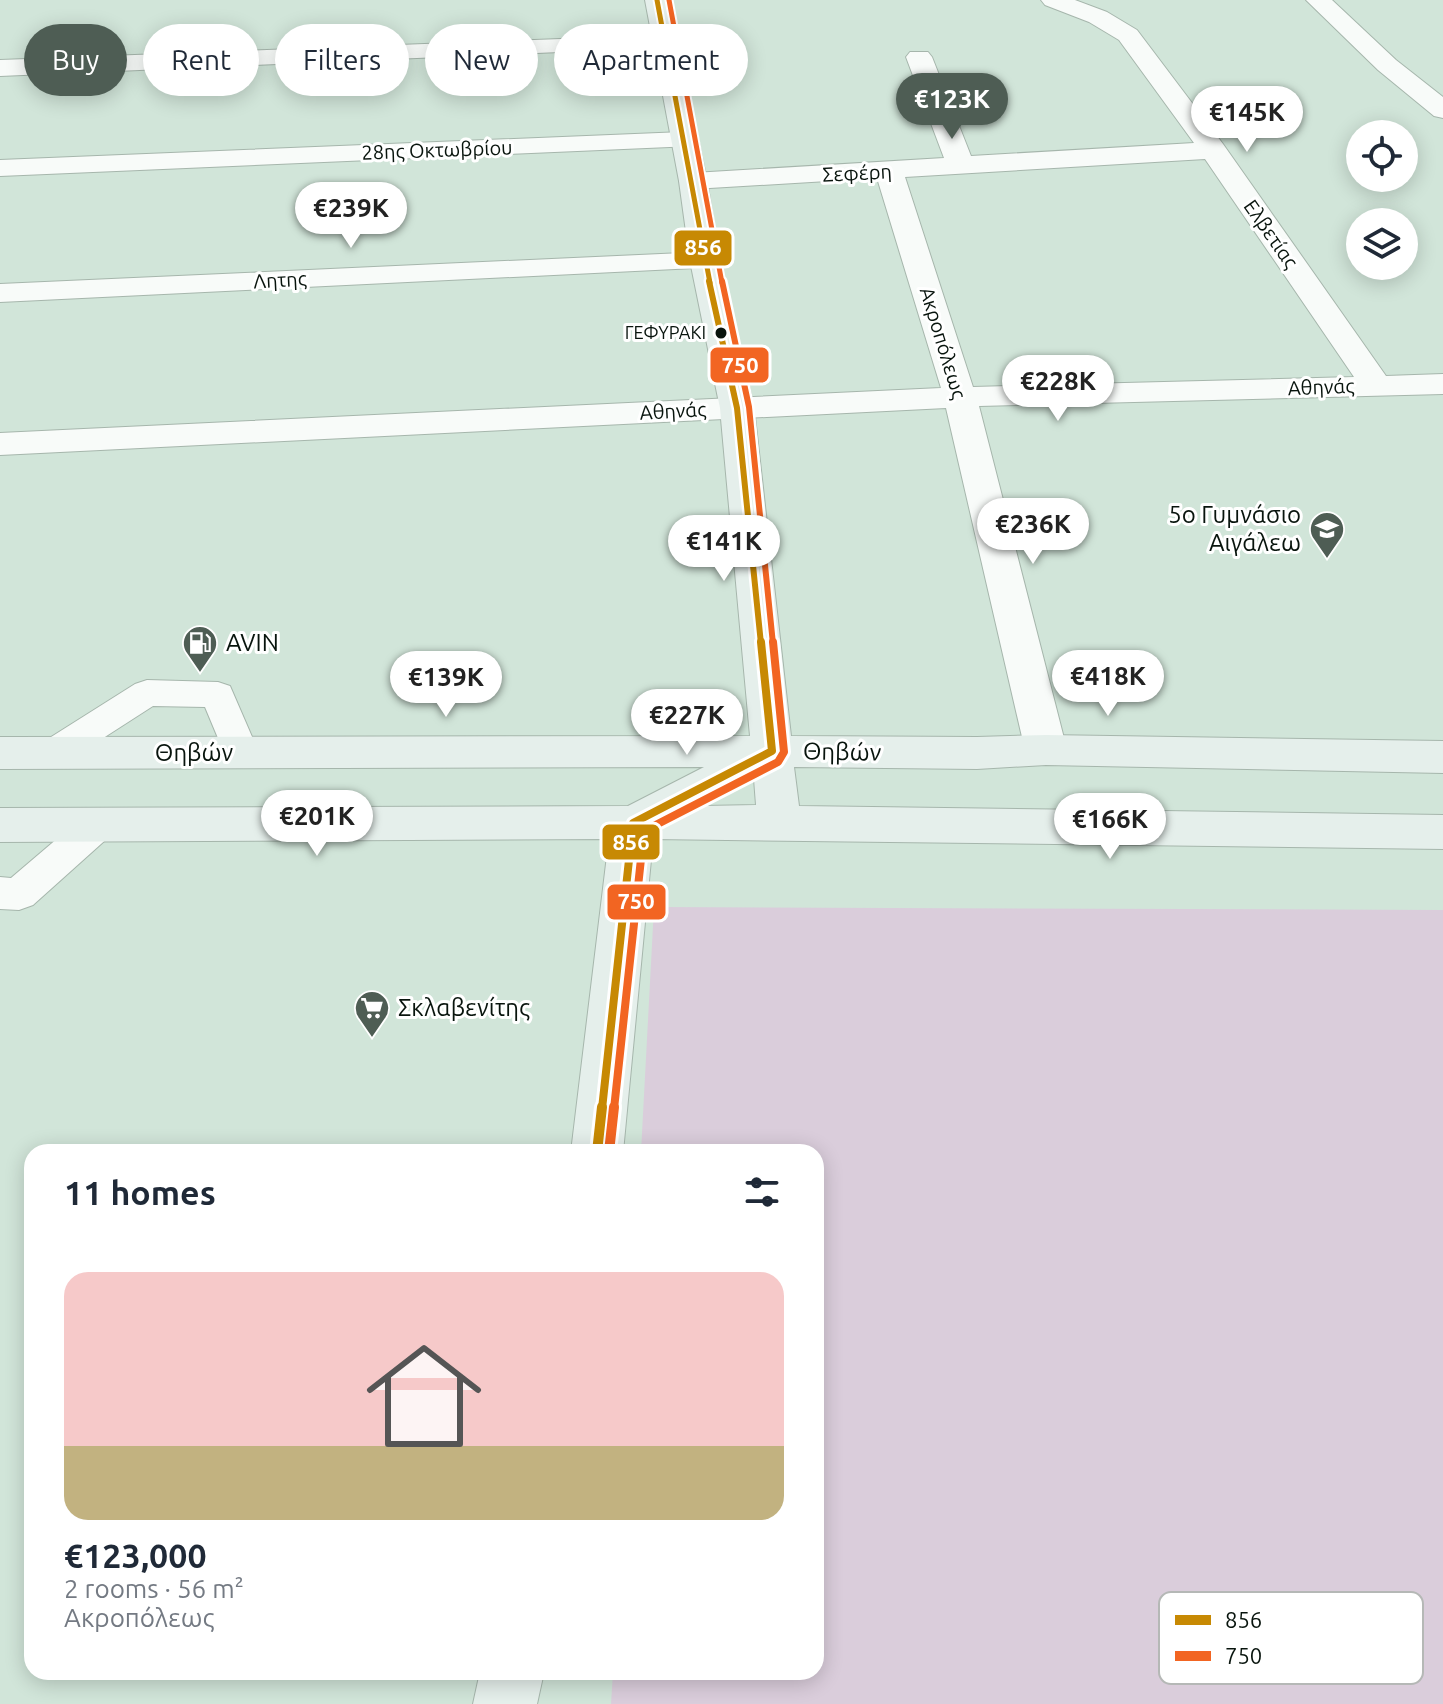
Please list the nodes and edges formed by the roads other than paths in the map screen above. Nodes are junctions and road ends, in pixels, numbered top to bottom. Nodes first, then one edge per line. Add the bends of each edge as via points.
1 (657, 0) edge
2 (1053, 0) edge
3 (1318, 0) edge
4 (662, 24) edge
5 (554, 46) edge
6 (919, 57) dead end
7 (0, 68) edge
8 (675, 96) edge
9 (1443, 110) edge
10 (683, 140) junction
11 (1213, 150) junction
12 (961, 166) junction
13 (0, 168) edge
14 (889, 171) junction
15 (693, 181) junction
16 (705, 261) junction
17 (0, 293) edge
18 (1443, 384) edge
19 (1376, 385) junction
20 (960, 397) junction
21 (737, 408) junction
22 (0, 444) edge
23 (1046, 750) junction
24 (772, 751) junction
25 (0, 753) edge
26 (53, 753) junction
27 (241, 753) junction
28 (1443, 757) edge
29 (779, 822) junction
30 (633, 823) junction
31 (0, 825) edge
32 (98, 825) junction
33 (1443, 832) edge
34 (0, 893) edge
35 (598, 1144) edge
36 (510, 1680) edge
37 (505, 1704) edge

1 - 4 main road
2 - 11 street, Ελβετίας via 1128,35
3 - 9 street
5 - 7 street
6 - 12 street
8 - 10 main road
10 - 13 street, 28ης Οκτωβρίου
10 - 15 main road
11 - 12 street, Σεφέρη
11 - 19 street, Ελβετίας
12 - 14 street, Σεφέρη
14 - 15 street, Σεφέρη
14 - 20 street, Ακροπόλεως
15 - 16 main road
16 - 17 street, Λητης
16 - 21 main road
18 - 19 street, Αθηνάς
19 - 20 street, Αθηνάς
20 - 21 street, Αθηνάς
20 - 23 street, Ακροπόλεως
21 - 22 street, Αθηνάς
21 - 24 main road
23 - 24 main road, Θηβών
23 - 28 main road, Θηβών
24 - 27 main road, Θηβών
24 - 29 main road
24 - 30 main road
25 - 26 main road, Θηβών
26 - 27 main road, Θηβών
26 - 27 lane via 147,693 218,695
29 - 30 main road
29 - 33 main road
30 - 32 main road
30 - 35 main road
31 - 32 main road
32 - 34 lane via 19,894
36 - 37 main road

